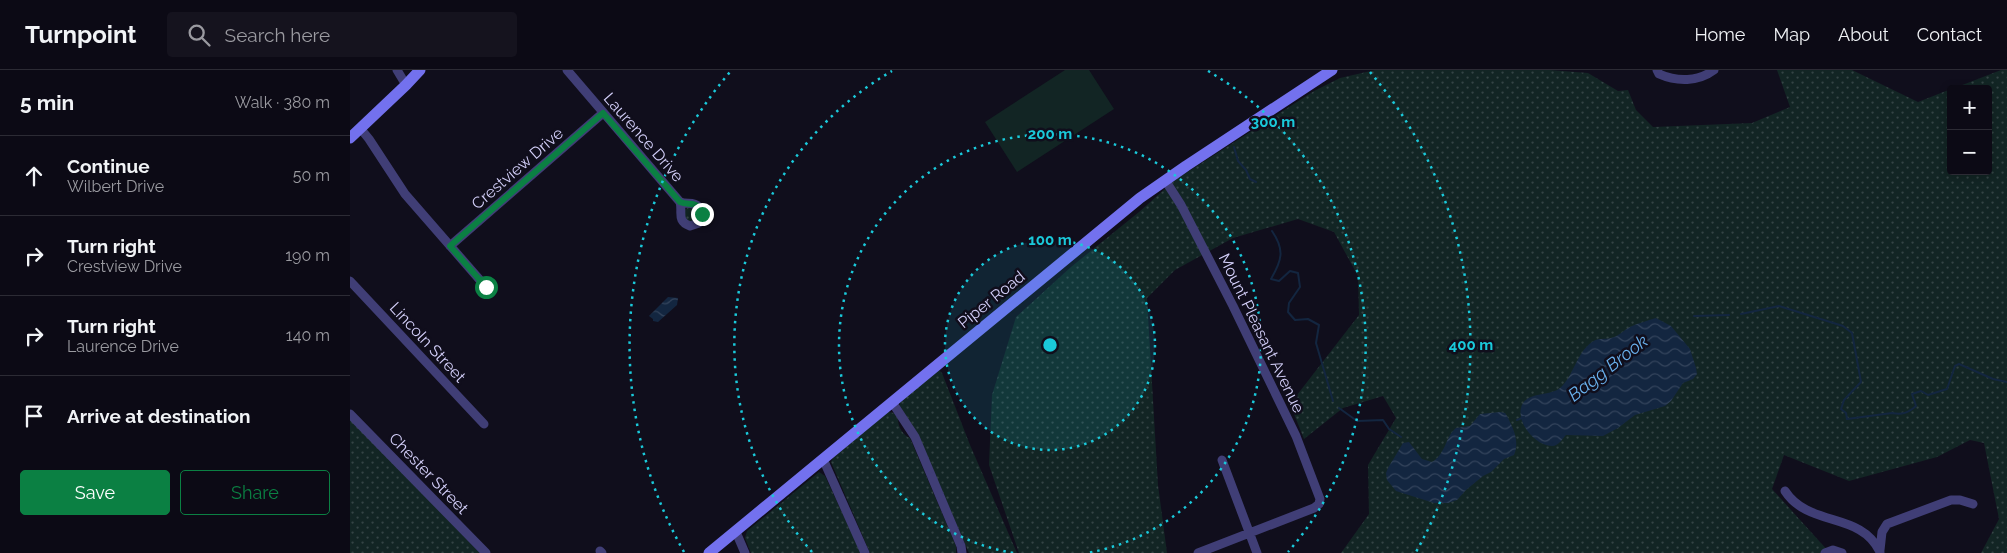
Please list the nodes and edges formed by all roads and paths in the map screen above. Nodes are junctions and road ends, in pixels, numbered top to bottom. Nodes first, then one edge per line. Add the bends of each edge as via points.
1 (397, 70) edge
2 (420, 70) edge
3 (567, 70) edge
4 (1332, 70) edge
5 (1658, 70) edge
6 (1714, 70) edge
7 (406, 86) junction
8 (603, 113) junction
9 (360, 128) junction
10 (350, 138) edge
11 (1165, 180) junction
12 (680, 202) dead end
13 (450, 246) junction
14 (350, 281) edge
15 (486, 287) dead end
16 (892, 402) junction
17 (350, 414) edge
18 (484, 424) dead end
19 (823, 459) junction
20 (1222, 460) dead end
21 (1785, 491) dead end
22 (1973, 504) dead end
23 (736, 532) junction
24 (1249, 533) junction
25 (1880, 552) edge
26 (486, 553) edge
27 (709, 553) edge
28 (745, 553) edge
29 (866, 553) edge
30 (962, 553) edge
31 (1198, 553) edge
32 (1257, 553) edge
33 (1825, 553) edge
34 (1842, 553) edge

1 - 7 street
2 - 7 main road
3 - 8 street, Laurence Drive
4 - 11 main road, Piper Road
5 - 6 street via 1671,79 1695,80
7 - 9 main road
8 - 12 street, Laurence Drive
8 - 13 street, Crestview Drive
9 - 10 main road
9 - 13 street via 405,194
11 - 16 main road, Piper Road
11 - 24 street, Mount Pleasant Avenue via 1216,272 1292,428 1319,495 1319,504 1312,509
13 - 15 street
14 - 18 street, Lincoln Street
16 - 19 main road, Piper Road
16 - 30 street via 915,438
17 - 26 street, Chester Street
19 - 23 main road, Piper Road
19 - 29 street
20 - 24 street
21 - 25 street via 1796,505 1809,513 1863,531 1872,538
22 - 25 street via 1951,500 1887,524 1882,532
23 - 27 main road, Piper Road
23 - 28 street
24 - 31 street
24 - 32 street
33 - 34 street via 1833,550

